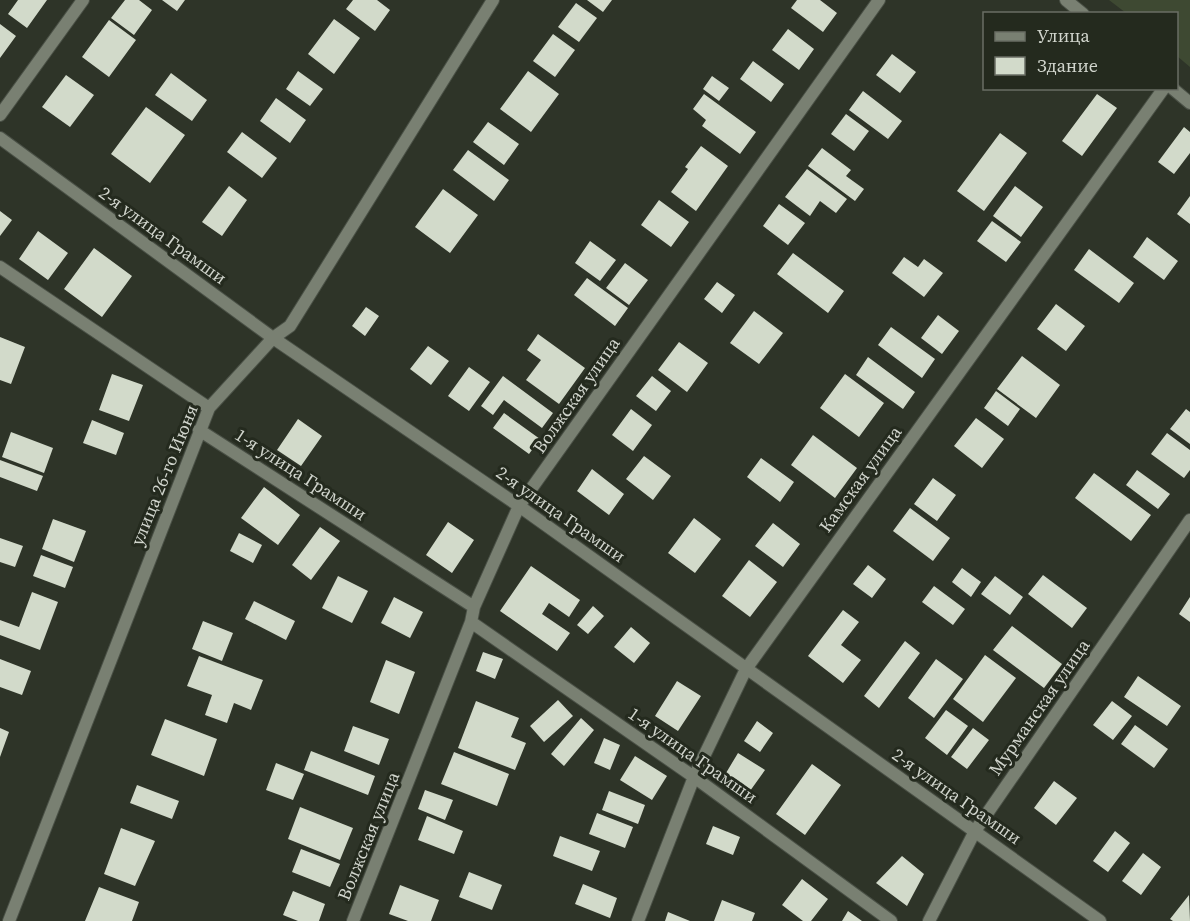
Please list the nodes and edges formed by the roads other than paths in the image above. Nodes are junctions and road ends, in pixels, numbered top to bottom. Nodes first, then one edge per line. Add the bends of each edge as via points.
1 (83, 0) edge
2 (494, 0) edge
3 (879, 0) edge
4 (1065, 0) edge
5 (1080, 12) edge
6 (1163, 90) edge
7 (1174, 90) edge
8 (1190, 103) edge
9 (0, 115) edge
10 (0, 138) edge
11 (0, 267) edge
12 (273, 338) junction
13 (209, 408) junction
14 (199, 430) junction
15 (519, 506) junction
16 (1190, 520) edge
17 (474, 607) junction
18 (471, 622) junction
19 (746, 669) junction
20 (694, 777) junction
21 (975, 831) junction
22 (9, 921) edge
23 (353, 921) edge
24 (638, 921) edge
25 (891, 921) edge
26 (929, 921) edge
27 (1100, 921) edge

1 - 9 street
2 - 12 street, улица 26-го Июня via 290,326
3 - 15 street, Волжская улица
4 - 5 street
6 - 19 street, Камская улица
7 - 8 street
10 - 12 street, 2-я улица Грамши
11 - 13 street
12 - 13 street, улица 26-го Июня
12 - 15 street, 2-я улица Грамши
13 - 14 street, улица 26-го Июня
14 - 17 street, 1-я улица Грамши
14 - 22 street, улица 26-го Июня
15 - 17 street, Волжская улица
15 - 19 street, 2-я улица Грамши
16 - 21 street, Мурманская улица
17 - 18 street, Волжская улица
18 - 20 street, 1-я улица Грамши
18 - 23 street, Волжская улица
19 - 20 street, Камская улица
19 - 21 street, 2-я улица Грамши
20 - 24 street, Камская улица
20 - 25 street, 1-я улица Грамши
21 - 26 street, Мурманская улица
21 - 27 street, 2-я улица Грамши

